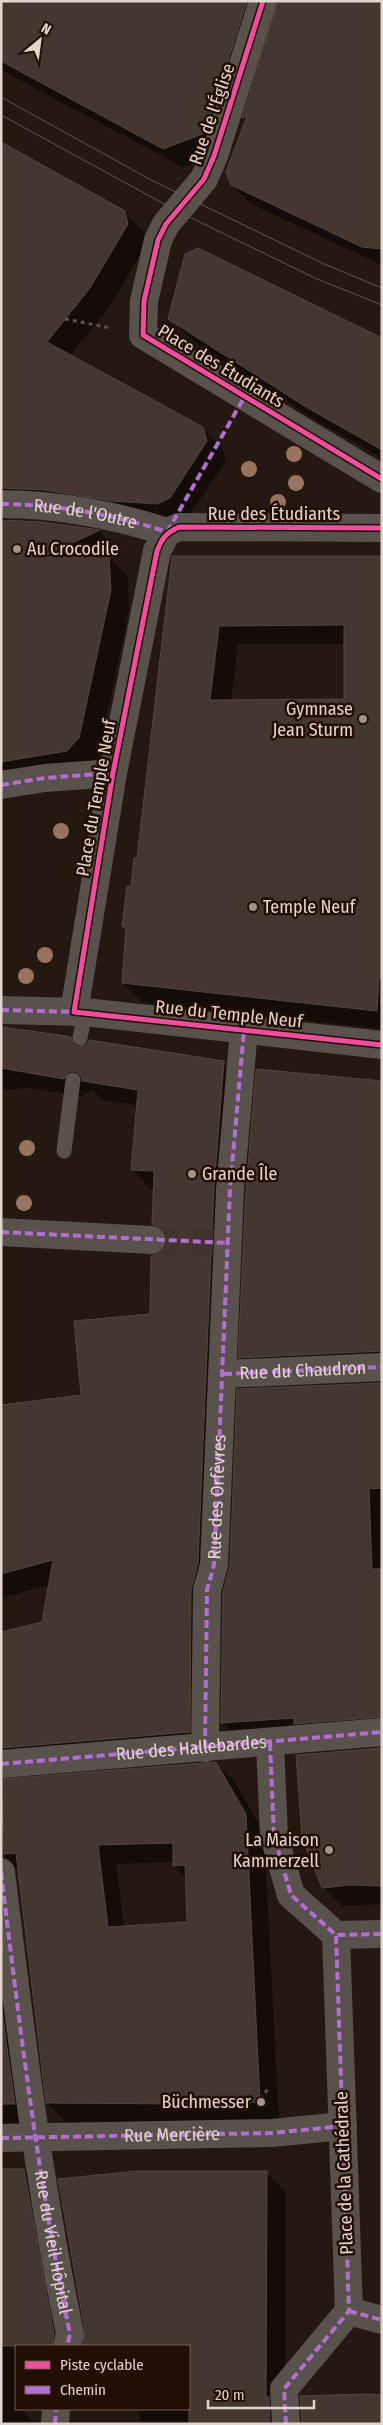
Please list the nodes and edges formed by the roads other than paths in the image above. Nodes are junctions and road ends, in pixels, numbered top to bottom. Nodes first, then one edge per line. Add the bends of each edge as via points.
1 (263, 1) edge
2 (166, 224) joint
3 (382, 479) edge
4 (1, 504) edge
5 (382, 528) edge
6 (167, 532) junction
7 (113, 773) junction
8 (1, 785) edge
9 (1, 1010) edge
10 (80, 1021) junction
11 (244, 1030) junction
12 (382, 1045) edge
13 (73, 1080) dead end
14 (64, 1151) dead end
15 (1, 1232) edge
16 (145, 1239) tunnel mouth
17 (382, 1368) edge
18 (224, 1374) junction
19 (382, 1732) edge
20 (270, 1743) junction
21 (205, 1748) junction
22 (1, 1764) edge
23 (1, 1872) edge
24 (382, 1934) edge
25 (336, 1935) junction
26 (343, 2126) junction
27 (1, 2138) edge
28 (34, 2138) junction
29 (349, 2311) junction
30 (382, 2320) edge
31 (67, 2345) edge
32 (56, 2410) edge
33 (55, 2424) edge
34 (286, 2424) edge

1 - 2 street, Rue de l'Église via 204,179
2 - 3 street, Place des Étudiants via 158,240 144,301 143,335
4 - 6 street, Rue de l'Outre via 28,504 120,519
5 - 6 street, Rue des Étudiants via 179,527
6 - 7 street, Place du Temple Neuf via 157,551
7 - 8 street, Place du Temple Neuf
7 - 10 street, Place du Temple Neuf
9 - 10 street
10 - 11 street, Rue du Temple Neuf
11 - 12 street, Rue du Temple Neuf
11 - 18 street, Rue des Orfèvres via 230,1189 221,1243
13 - 14 lane
15 - 16 street
17 - 18 street, Rue du Chaudron
18 - 21 street, Rue des Orfèvres via 214,1566 207,1590
19 - 20 street, Rue des Hallebardes
20 - 21 street, Rue des Hallebardes
20 - 25 street via 274,1836 291,1895
21 - 22 street, Rue des Hallebardes
23 - 28 street, Rue du Vieil Hôpital
24 - 25 street
25 - 26 street, Place de la Cathédrale
26 - 28 street, Rue Mercière via 272,2133
26 - 29 street, Place de la Cathédrale
27 - 28 street, Rue Mercière
28 - 31 street, Rue du Vieil Hôpital via 70,2334
29 - 30 street
29 - 34 street via 284,2389
32 - 33 street

